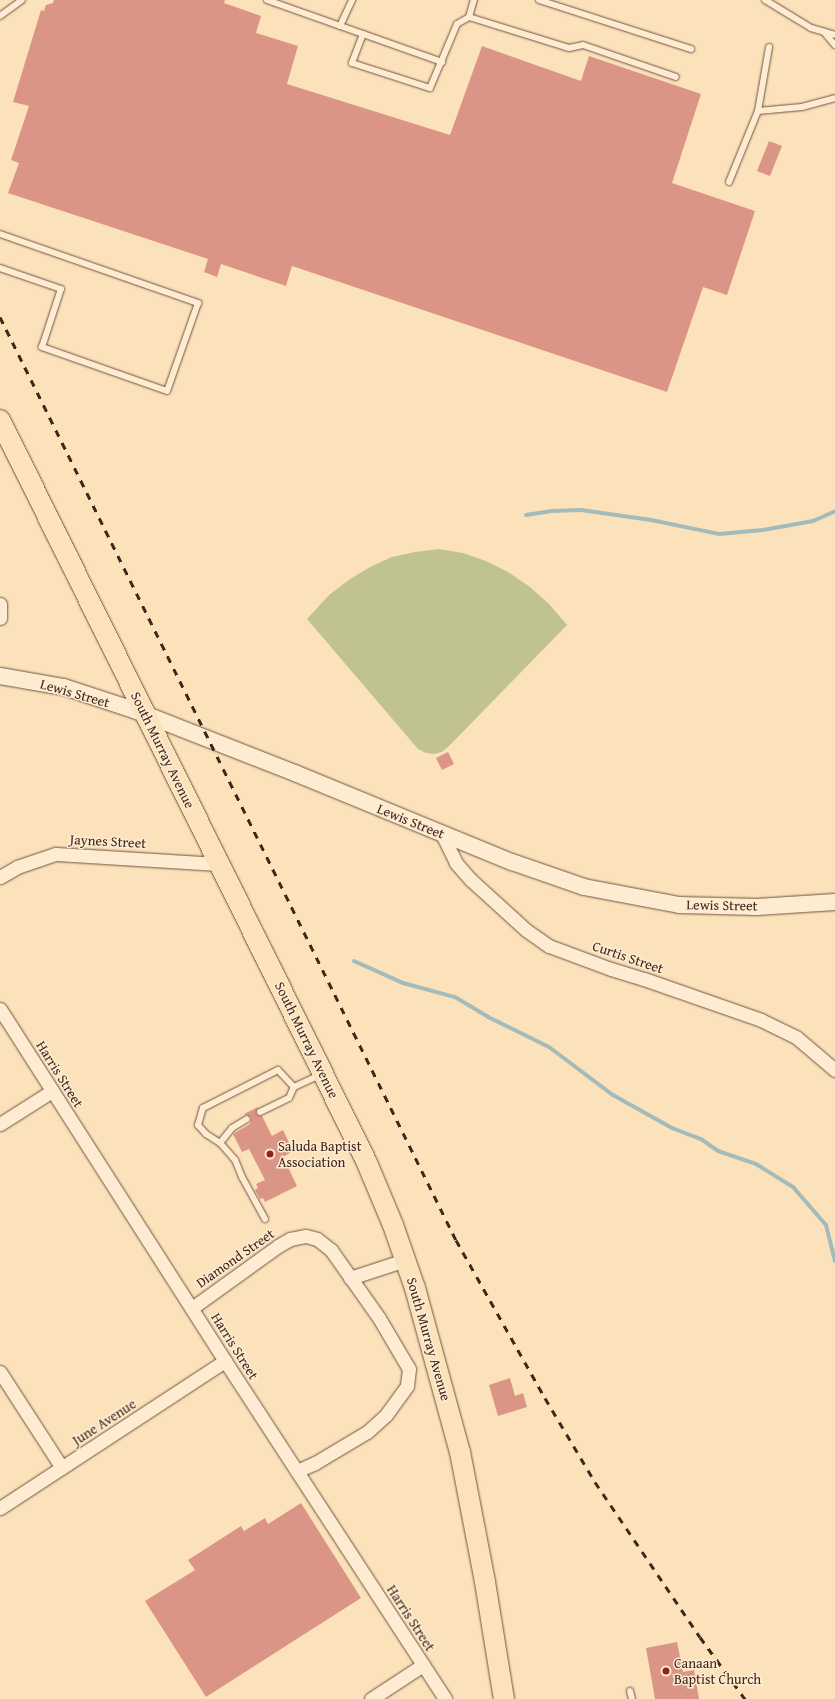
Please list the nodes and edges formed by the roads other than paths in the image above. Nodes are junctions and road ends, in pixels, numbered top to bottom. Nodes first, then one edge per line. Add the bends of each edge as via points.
1 (22, 0) edge
2 (267, 0) edge
3 (352, 0) edge
4 (474, 0) edge
5 (539, 0) edge
6 (764, 0) edge
7 (0, 16) edge
8 (469, 17) junction
9 (340, 26) junction
10 (824, 32) junction
11 (363, 34) junction
12 (835, 35) edge
13 (835, 45) edge
14 (769, 47) dead end
15 (691, 49) dead end
16 (442, 62) junction
17 (676, 77) dead end
18 (835, 98) edge
19 (758, 111) junction
20 (729, 182) dead end
21 (0, 234) edge
22 (0, 268) edge
23 (0, 420) edge
24 (0, 604) edge
25 (0, 618) edge
26 (0, 676) edge
27 (145, 715) junction
28 (442, 834) junction
29 (220, 864) junction
30 (0, 877) edge
31 (835, 902) edge
32 (0, 1009) edge
33 (835, 1070) edge
34 (323, 1074) junction
35 (294, 1087) junction
36 (52, 1091) junction
37 (260, 1112) dead end
38 (247, 1119) dead end
39 (0, 1124) edge
40 (220, 1143) junction
41 (265, 1219) dead end
42 (405, 1260) junction
43 (350, 1278) junction
44 (192, 1308) junction
45 (225, 1361) junction
46 (0, 1372) edge
47 (62, 1468) junction
48 (297, 1471) junction
49 (0, 1508) edge
50 (423, 1665) junction
51 (630, 1691) dead end
52 (371, 1699) edge
53 (445, 1699) edge
54 (504, 1699) edge
55 (632, 1699) edge

1 - 7 lane
2 - 9 lane
3 - 9 lane
4 - 8 lane
5 - 15 lane
6 - 10 lane via 811,28
8 - 16 lane via 457,24
8 - 17 lane via 569,48 583,45
9 - 11 lane
10 - 12 lane
10 - 13 lane
11 - 16 lane
11 - 16 lane via 352,63 430,88
14 - 19 lane
18 - 19 lane via 802,107
19 - 20 lane
21 - 22 lane via 198,303 167,391 42,347 61,289
23 - 27 main road, South Murray Avenue
24 - 25 street
26 - 27 street, Lewis Street via 64,687
27 - 28 street, Lewis Street
27 - 29 main road, South Murray Avenue
28 - 31 street, Lewis Street via 584,887 665,902 757,907
28 - 33 street, Curtis Street via 456,863 471,880 526,930 549,946 761,1020 796,1037
29 - 30 street, Jaynes Street via 55,854
29 - 34 main road, South Murray Avenue
32 - 36 street, Harris Street
34 - 35 lane
34 - 42 main road, South Murray Avenue via 367,1163
35 - 37 lane via 289,1098
35 - 40 lane via 278,1070 203,1108 198,1125
36 - 39 street
36 - 44 street, Harris Street
38 - 40 lane via 232,1128
40 - 41 lane via 235,1160
42 - 43 street
42 - 54 main road, South Murray Avenue via 430,1339 460,1452
43 - 44 street, Diamond Street via 331,1250 316,1238 306,1236 290,1239
43 - 48 street, Diamond Street via 398,1348 409,1369 408,1386 386,1415 367,1432
44 - 45 street, Harris Street
45 - 47 street, June Avenue
45 - 48 street, Harris Street
46 - 47 street
47 - 49 street, June Avenue
48 - 50 street, Harris Street
50 - 52 street
50 - 53 street, Harris Street
51 - 55 lane

